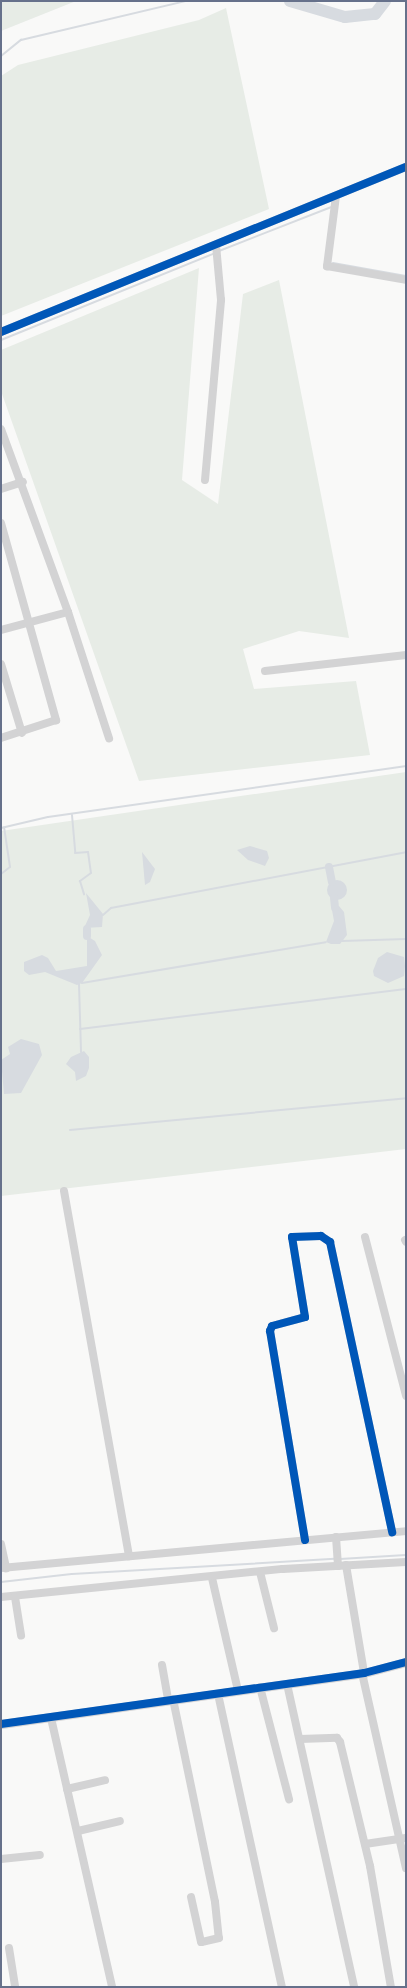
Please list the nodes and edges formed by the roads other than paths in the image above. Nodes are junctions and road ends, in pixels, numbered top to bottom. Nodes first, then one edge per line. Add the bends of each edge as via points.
1 (406, 167) edge
2 (336, 196) junction
3 (216, 245) junction
4 (406, 280) edge
5 (1, 332) edge
6 (1, 429) edge
7 (205, 480) dead end
8 (23, 482) junction
9 (1, 489) edge
10 (1, 523) edge
11 (68, 612) junction
12 (28, 623) junction
13 (1, 630) edge
14 (406, 655) edge
15 (1, 664) edge
16 (265, 671) dead end
17 (22, 733) junction
18 (1, 738) edge
19 (109, 738) dead end
20 (64, 1191) dead end
21 (365, 1237) dead end
22 (406, 1396) edge
23 (406, 1531) edge
24 (392, 1532) junction
25 (336, 1537) junction
26 (305, 1540) junction
27 (1, 1544) edge
28 (129, 1556) junction
29 (406, 1562) edge
30 (341, 1564) junction
31 (4, 1568) edge
32 (260, 1572) junction
33 (212, 1578) junction
34 (1, 1597) edge
35 (15, 1598) junction
36 (274, 1628) dead end
37 (21, 1636) dead end
38 (406, 1662) edge
39 (162, 1665) dead end
40 (363, 1673) junction
41 (287, 1684) junction
42 (260, 1688) junction
43 (238, 1691) junction
44 (218, 1694) junction
45 (171, 1700) junction
46 (51, 1718) junction
47 (1, 1724) edge
48 (300, 1739) junction
49 (105, 1780) dead end
50 (67, 1789) junction
51 (289, 1799) dead end
52 (120, 1821) dead end
53 (78, 1830) junction
54 (402, 1839) edge
55 (365, 1844) junction
56 (40, 1855) dead end
57 (1, 1859) edge
58 (406, 1868) edge
59 (191, 1897) dead end
60 (9, 1948) dead end
61 (15, 1987) edge
62 (112, 1987) edge
63 (282, 1987) edge
64 (354, 1987) edge
65 (391, 1987) edge

1 - 2 street
2 - 3 street
2 - 4 street via 327,266
3 - 5 street
3 - 7 street via 221,300
6 - 8 street
8 - 9 street
8 - 11 street
10 - 12 street
11 - 12 street
11 - 19 street
12 - 13 street
12 - 17 street via 56,720
14 - 16 street
15 - 17 street
17 - 18 street
20 - 28 street
21 - 22 street
23 - 24 street
24 - 25 street
24 - 26 street via 330,1242 321,1236 292,1237 305,1317 272,1326 270,1331
25 - 26 street
25 - 30 street
26 - 28 street
27 - 31 street
28 - 31 street
29 - 30 street
30 - 32 street
30 - 40 street
32 - 33 street
32 - 36 street
33 - 35 street
33 - 43 street
34 - 35 street
35 - 37 street
38 - 40 street
39 - 45 street
40 - 41 street
40 - 54 street
41 - 42 street
41 - 48 street
42 - 43 street
42 - 51 street
43 - 44 street
44 - 45 street
44 - 63 street
45 - 46 street
45 - 59 street via 215,1902 219,1938 201,1942
46 - 47 street
46 - 50 street
48 - 55 street via 339,1740
48 - 64 street
49 - 50 street
50 - 53 street
52 - 53 street
53 - 62 street
54 - 55 street
54 - 58 street
55 - 65 street
56 - 57 street
60 - 61 street

